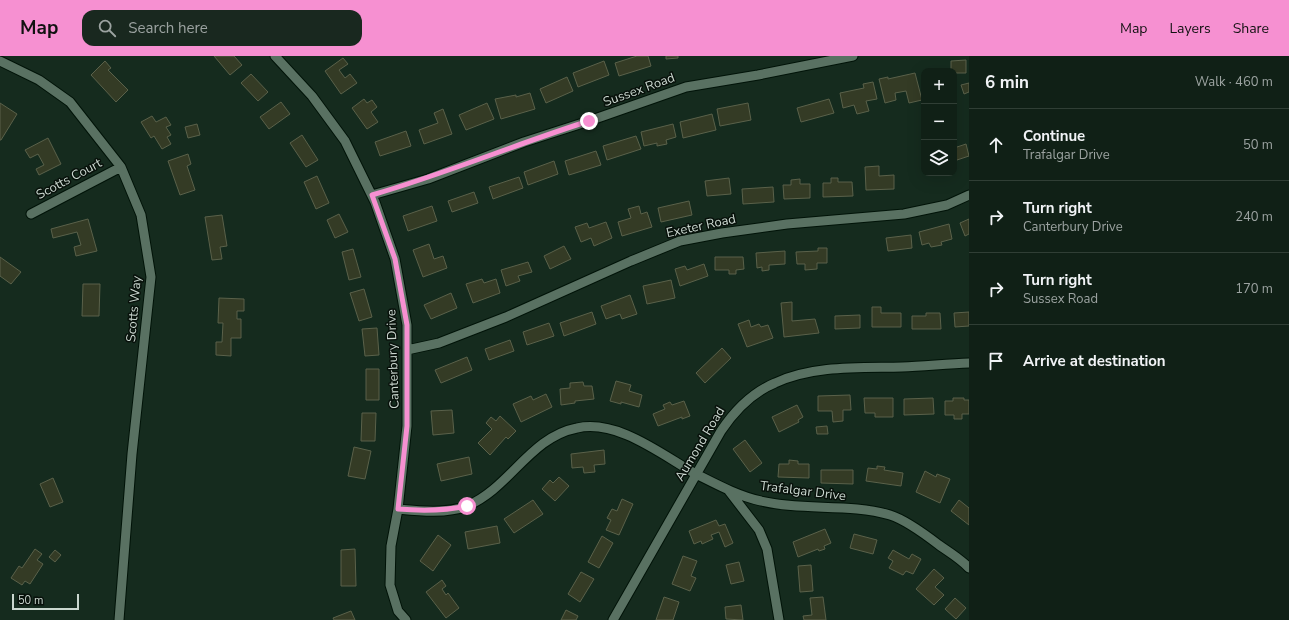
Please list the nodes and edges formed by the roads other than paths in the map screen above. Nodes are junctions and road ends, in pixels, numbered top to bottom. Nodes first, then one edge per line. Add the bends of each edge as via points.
1 (275, 56) edge
2 (853, 56) edge
3 (0, 62) edge
4 (120, 167) junction
5 (372, 195) junction
6 (969, 195) edge
7 (30, 214) dead end
8 (407, 350) junction
9 (969, 363) edge
10 (696, 474) junction
11 (728, 490) junction
12 (398, 509) junction
13 (969, 568) edge
14 (119, 620) edge
15 (406, 620) edge
16 (613, 620) edge
17 (780, 620) edge

1 - 5 street, Canterbury Drive via 312,96 345,141
2 - 5 street, Sussex Road via 686,87 524,142 428,179
3 - 4 street, Scotts Way via 39,80 70,102
4 - 7 street, Scotts Court
4 - 14 street, Scotts Way via 141,215 151,277 132,454
5 - 8 street, Canterbury Drive via 397,266 407,325
6 - 8 street, Exeter Road via 947,205 904,214 787,224 680,241 506,317 439,343
8 - 12 street, Canterbury Drive via 407,426
9 - 10 street, Aumond Road via 858,367 797,375 774,383 736,409
10 - 11 street, Trafalgar Drive
10 - 12 street, Trafalgar Drive via 624,434 598,426 577,428 553,436 491,490 467,506 448,510
10 - 16 street, Aumond Road
11 - 13 street, Trafalgar Drive via 760,501 891,515 924,533
11 - 17 street via 759,530 767,549
12 - 15 street, Canterbury Drive via 391,546 390,585 398,611

